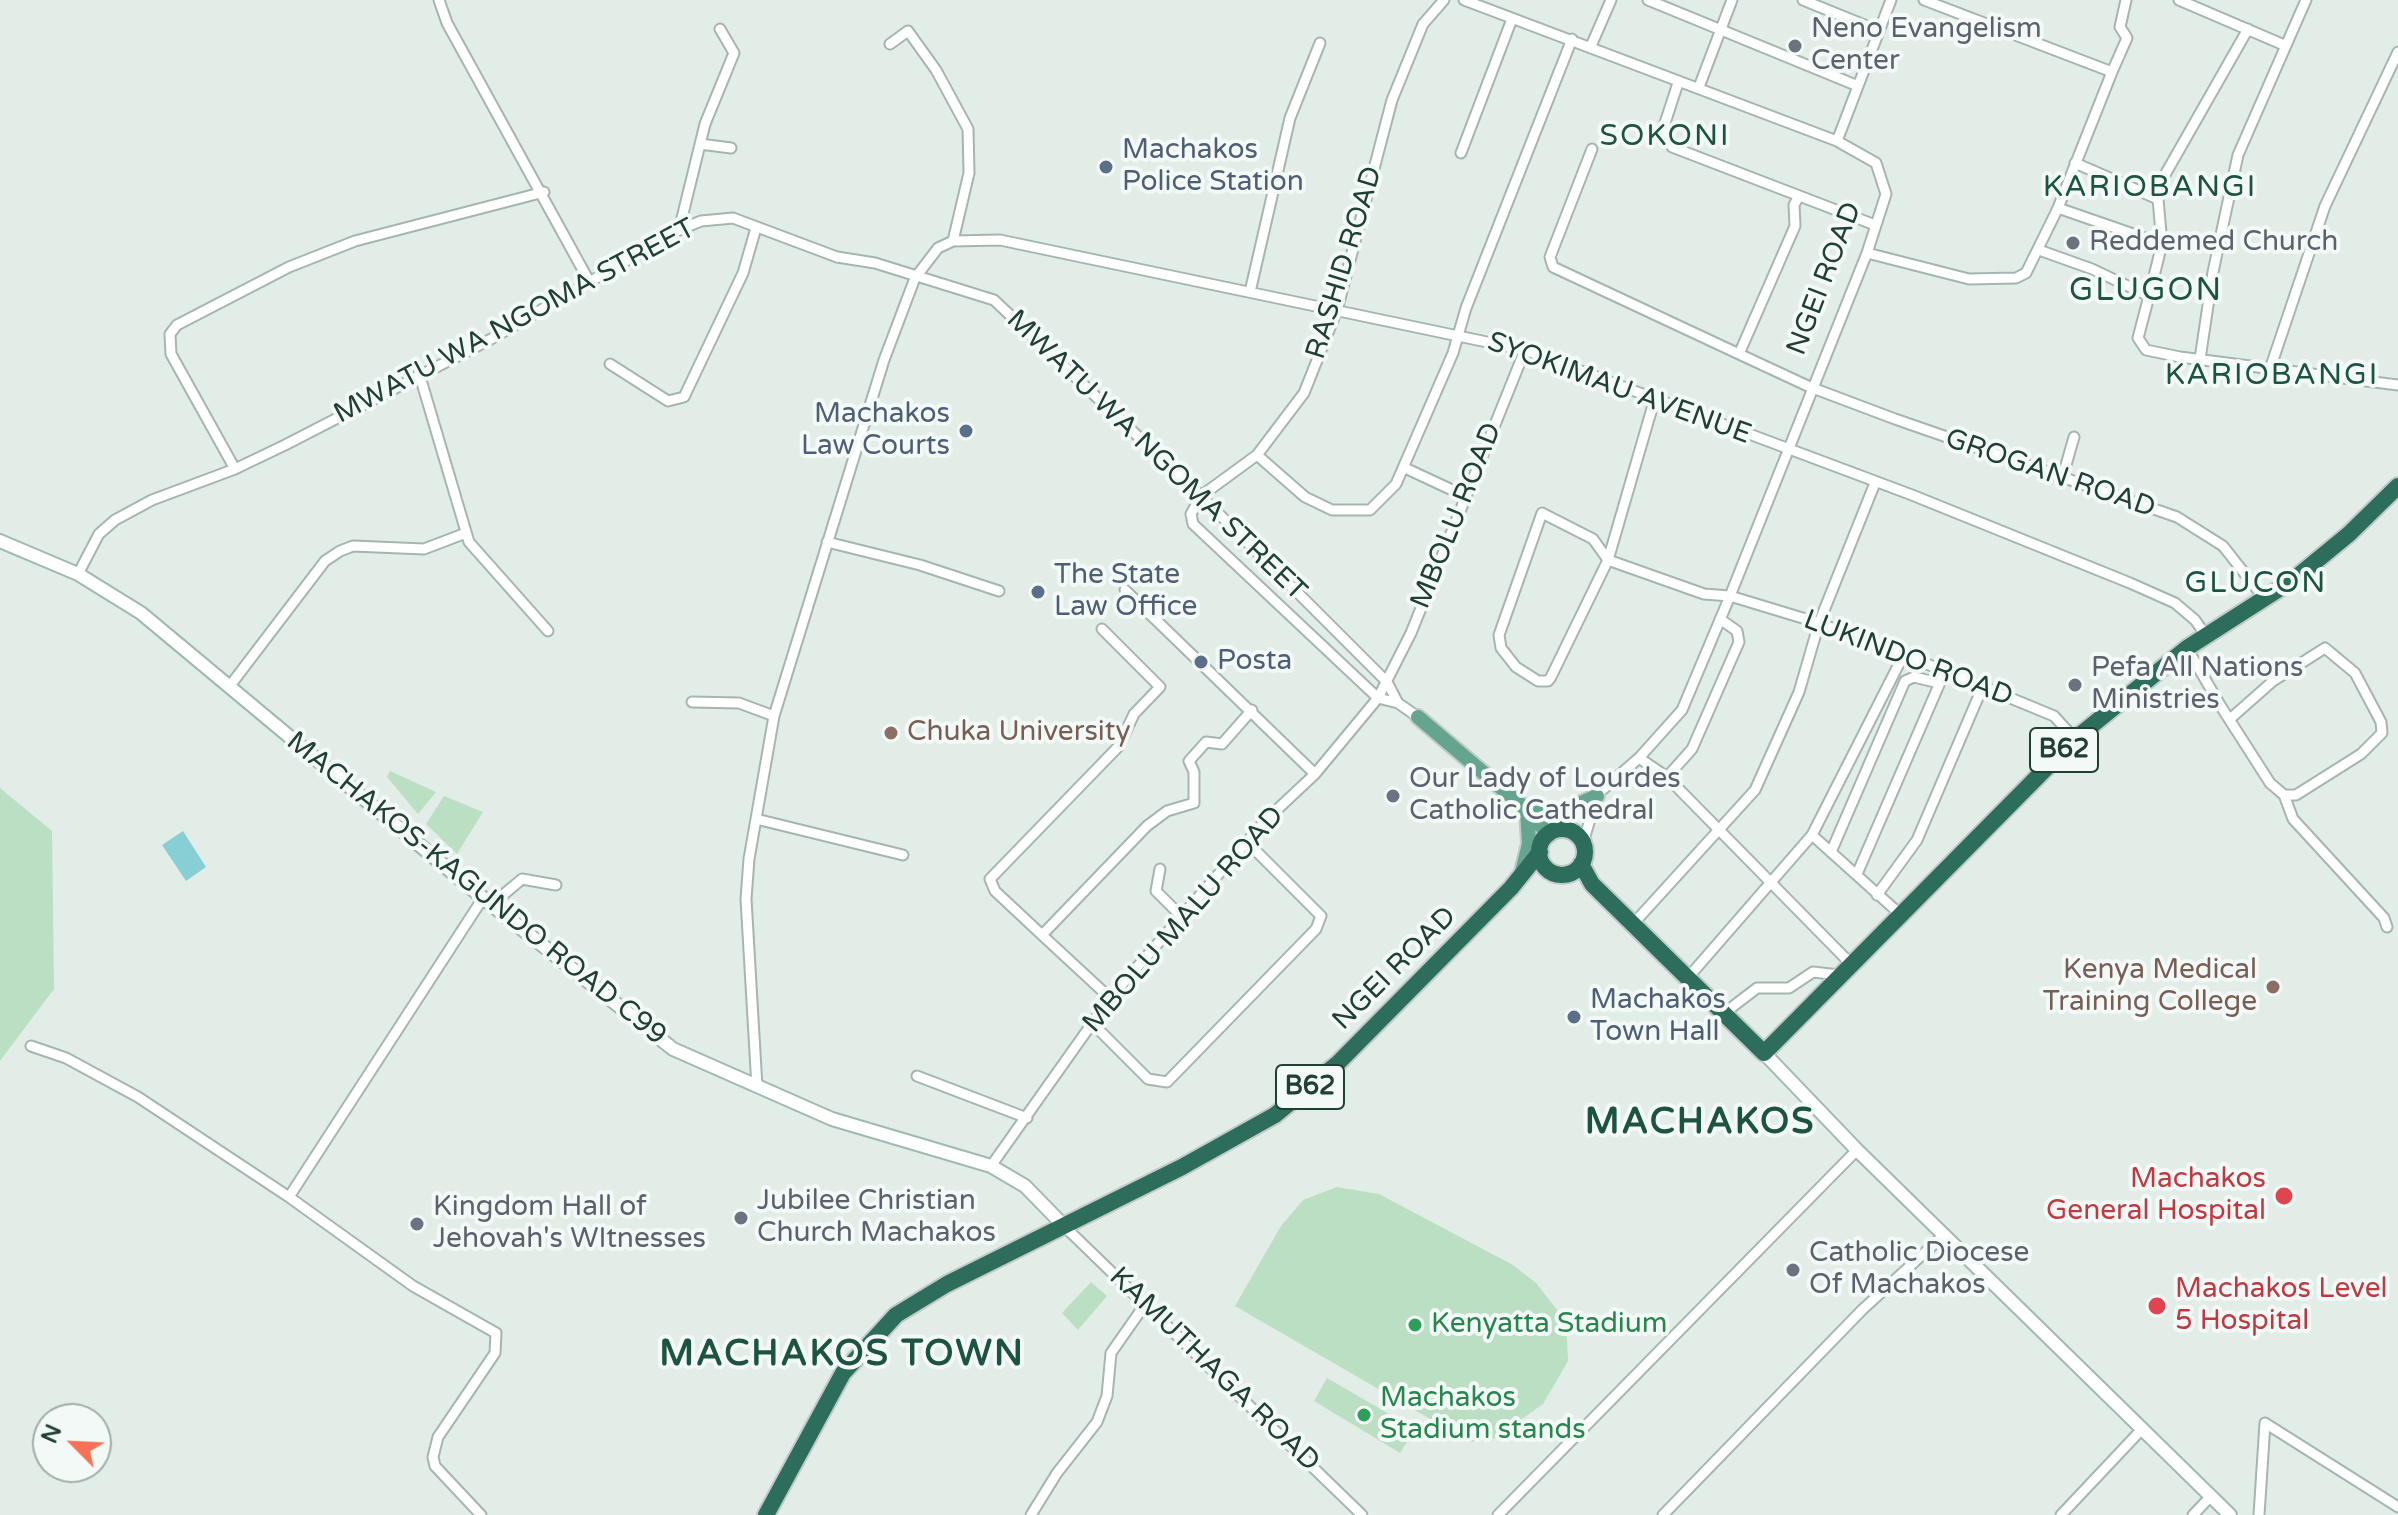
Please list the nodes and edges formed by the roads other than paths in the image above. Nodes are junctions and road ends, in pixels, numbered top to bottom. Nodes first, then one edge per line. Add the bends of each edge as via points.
1 (439, 0) edge
2 (1444, 0) edge
3 (1464, 0) edge
4 (1611, 0) edge
5 (1648, 0) edge
6 (1732, 0) edge
7 (1803, 0) edge
8 (1891, 0) edge
9 (1924, 0) edge
10 (2126, 0) edge
11 (2179, 0) edge
12 (2306, 0) edge
13 (1512, 19) junction
14 (720, 29) dead end
15 (2248, 29) junction
16 (1719, 31) junction
17 (1879, 31) junction
18 (1572, 39) junction
19 (1320, 43) dead end
20 (890, 44) dead end
21 (2284, 45) junction
22 (1591, 46) junction
23 (2398, 52) edge
24 (2112, 72) junction
25 (1678, 83) junction
26 (1858, 86) junction
27 (1699, 87) junction
28 (1837, 141) junction
29 (700, 144) junction
30 (731, 148) dead end
31 (1592, 149) dead end
32 (1461, 153) dead end
33 (2075, 163) junction
34 (543, 193) junction
35 (1799, 196) junction
36 (2158, 199) junction
37 (2058, 208) junction
38 (1875, 225) junction
39 (756, 228) junction
40 (679, 230) junction
41 (953, 241) junction
42 (2162, 244) junction
43 (2039, 250) junction
44 (1867, 253) junction
45 (915, 278) junction
46 (589, 281) junction
47 (1250, 292) junction
48 (2149, 296) junction
49 (1337, 310) junction
50 (1457, 334) junction
51 (1525, 350) junction
52 (1739, 354) junction
53 (2200, 359) junction
54 (610, 364) dead end
55 (2271, 366) junction
56 (419, 373) junction
57 (2398, 385) edge
58 (1810, 387) junction
59 (1655, 398) junction
60 (2074, 437) dead end
61 (1786, 450) junction
62 (1257, 455) junction
63 (1405, 468) junction
64 (235, 469) junction
65 (2062, 479) junction
66 (1875, 483) junction
67 (2398, 486) edge
68 (1201, 496) junction
69 (1465, 496) junction
70 (466, 533) junction
71 (0, 541) edge
72 (827, 542) junction
73 (1608, 560) junction
74 (78, 574) junction
75 (1125, 590) dead end
76 (999, 591) dead end
77 (1730, 596) junction
78 (2264, 598) junction
79 (1720, 619) junction
80 (1819, 623) junction
81 (1102, 629) dead end
82 (548, 631) dead end
83 (2207, 637) junction
84 (2187, 648) junction
85 (1903, 656) junction
86 (1945, 671) junction
87 (1387, 682) junction
88 (1939, 683) junction
89 (1983, 686) junction
90 (229, 687) junction
91 (1378, 698) junction
92 (692, 702) dead end
93 (1398, 703) junction
94 (1252, 710) junction
95 (774, 716) junction
96 (1418, 717) joint
97 (2230, 719) junction
98 (2075, 739) junction
99 (1639, 758) junction
100 (1315, 774) junction
101 (1667, 777) junction
102 (2284, 795) junction
103 (1597, 796) junction
104 (1527, 810) junction
105 (756, 819) junction
106 (1720, 830) junction
107 (1553, 832) junction
108 (1812, 835) junction
109 (1247, 842) junction
110 (1583, 843) junction
111 (1540, 852) junction
112 (1831, 852) junction
113 (903, 855) dead end
114 (1160, 869) dead end
115 (1570, 871) junction
116 (1857, 874) junction
117 (1516, 882) junction
118 (1770, 883) junction
119 (556, 885) dead end
120 (1877, 895) junction
121 (487, 901) junction
122 (1180, 915) junction
123 (1901, 915) junction
124 (1634, 923) junction
125 (2387, 927) dead end
126 (1042, 935) junction
127 (1844, 969) junction
128 (1686, 980) junction
129 (1110, 998) junction
130 (1723, 1014) junction
131 (1092, 1023) junction
132 (31, 1046) dead end
133 (1764, 1053) junction
134 (917, 1076) dead end
135 (757, 1087) junction
136 (1027, 1118) junction
137 (1857, 1150) junction
138 (991, 1166) junction
139 (289, 1197) junction
140 (1064, 1226) junction
141 (1945, 1234) junction
142 (1146, 1303) junction
143 (2143, 1428) junction
144 (2211, 1496) junction
145 (2398, 1507) edge
146 (481, 1515) edge
147 (766, 1515) edge
148 (1031, 1515) edge
149 (1362, 1515) edge
150 (1498, 1515) edge
151 (1663, 1515) edge
152 (2061, 1515) edge
153 (2193, 1515) edge
154 (2230, 1515) edge
155 (2259, 1515) edge

1 - 34 street
2 - 49 street, RASHID ROAD via 1423,24 1392,100
3 - 13 street
4 - 22 street
5 - 16 street
6 - 16 street
7 - 17 street
8 - 17 street
9 - 24 street
10 - 24 street via 2120,27 2127,38
11 - 15 street
12 - 21 street
13 - 18 street
13 - 32 street
14 - 29 street via 734,53
15 - 21 street
15 - 36 street via 2174,157
16 - 26 street
16 - 27 street
17 - 26 street
18 - 22 street
18 - 50 street
19 - 47 street via 1290,118
20 - 41 street via 908,31 968,129 969,173
21 - 53 street via 2238,155
22 - 25 street
23 - 55 street via 2325,206
24 - 33 street
25 - 27 street
25 - 35 street via 1665,123 1672,147
26 - 28 street
27 - 28 street
28 - 38 street, NGEI ROAD via 1862,152 1880,171 1886,194
29 - 30 street
29 - 40 street
31 - 52 street, GROGAN ROAD via 1550,257 1553,267
33 - 36 street
33 - 37 street
34 - 46 street
34 - 64 street via 355,241 289,267 177,325 170,334 171,354
35 - 38 street
35 - 52 street via 1795,226
36 - 42 street
37 - 42 street
37 - 43 street
38 - 44 street, NGEI ROAD
39 - 40 street, MWATU WA NGOMA STREET via 733,218 701,221
39 - 45 street, MWATU WA NGOMA STREET
39 - 54 street via 743,273 684,397 668,401
40 - 46 street, MWATU WA NGOMA STREET
41 - 45 street via 938,248
41 - 47 street, SYOKIMAU AVENUE via 1000,240
42 - 48 street
43 - 44 street via 2026,273 1996,279 1969,279
43 - 48 street
44 - 58 street, NGEI ROAD
45 - 68 street, MWATU WA NGOMA STREET via 994,300
45 - 72 street
46 - 56 street, MWATU WA NGOMA STREET via 491,339
47 - 49 street, SYOKIMAU AVENUE
48 - 53 street via 2138,338 2141,345 2154,353
49 - 50 street, SYOKIMAU AVENUE
49 - 62 street, RASHID ROAD via 1304,393
50 - 51 street, SYOKIMAU AVENUE
50 - 63 street
51 - 59 street, SYOKIMAU AVENUE
51 - 69 street, MBOLU ROAD
52 - 58 street, GROGAN ROAD
53 - 55 street
55 - 57 street
56 - 64 street, MWATU WA NGOMA STREET
56 - 70 street
58 - 61 street, NGEI ROAD
58 - 65 street, GROGAN ROAD
59 - 61 street, SYOKIMAU AVENUE
59 - 73 street
60 - 65 street
61 - 66 street, SYOKIMAU AVENUE
61 - 77 street, NGEI ROAD
62 - 63 street via 1305,497 1332,510 1370,510
62 - 68 street, RASHID ROAD
63 - 69 street
64 - 74 street, MWATU WA NGOMA STREET via 115,520 89,548
65 - 78 street, GROGAN ROAD via 2177,517 2210,535
66 - 80 street
66 - 83 street, SYOKIMAU AVENUE via 2175,603
67 - 78 highway, B62 via 2318,561
68 - 87 street, MWATU WA NGOMA STREET
68 - 91 street, MWATU WA NGOMA STREET via 1193,506 1193,524
69 - 87 street, MBOLU ROAD
70 - 82 street
70 - 90 street via 424,549 353,546 340,551 325,561
71 - 74 main road, MACHAKOS-KAGUNDO ROAD C99
72 - 76 street
72 - 95 street
73 - 73 street via 1548,681 1538,681 1516,667 1501,648 1499,635 1542,513 1593,539
73 - 77 street via 1704,594
74 - 90 main road, MACHAKOS-KAGUNDO ROAD C99 via 141,613
75 - 94 street
77 - 79 street, NGEI ROAD
77 - 80 street, LUKINDO ROAD
78 - 83 highway, B62
79 - 99 street, NGEI ROAD via 1682,710
79 - 101 street via 1737,631 1739,642 1692,749
80 - 85 street, LUKINDO ROAD
80 - 106 street via 1774,753 1755,790
81 - 126 street via 1160,687 1134,714 1119,746 990,879 995,891
83 - 84 highway, B62
84 - 97 street
84 - 98 highway, B62
85 - 86 street, LUKINDO ROAD
85 - 108 street
86 - 88 street
86 - 89 street, LUKINDO ROAD
87 - 91 street, MBOLU MALU ROAD
87 - 93 street, MWATU WA NGOMA STREET
88 - 112 street via 1914,677 1905,681
88 - 116 street
89 - 98 street, LUKINDO ROAD via 2054,716
89 - 120 street via 1917,840
90 - 121 main road, MACHAKOS-KAGUNDO ROAD C99
91 - 93 street
91 - 100 street, MBOLU MALU ROAD
92 - 95 street via 739,703
93 - 96 street
94 - 100 street
94 - 126 street via 1222,744 1206,742 1189,761 1194,803 1167,811 1147,826
95 - 105 street
96 - 104 main road
97 - 102 street via 2270,783
97 - 102 street via 2319,649 2331,651 2355,673 2382,733 2361,754 2296,795
98 - 123 highway, B62
99 - 101 street
99 - 103 street, NGEI ROAD
100 - 109 street, MBOLU MALU ROAD
101 - 106 street
102 - 125 street via 2304,834
103 - 104 main road via 1559,813
103 - 107 street, NGEI ROAD
103 - 110 street
104 - 107 main road
104 - 117 main road via 1529,844
105 - 113 street
105 - 135 street via 746,899
106 - 118 street
106 - 124 street
107 - 110 highway via 1573,832
107 - 111 highway, B62
108 - 112 street
108 - 118 street
109 - 122 street, MBOLU MALU ROAD
109 - 131 street via 1321,916 1316,929 1167,1082 1148,1079
110 - 115 highway
111 - 115 highway via 1548,869
111 - 117 highway, B62
112 - 116 street
114 - 122 street via 1156,891
115 - 117 highway
115 - 124 highway
116 - 120 street
117 - 140 highway, NGEI ROAD / B62 via 1337,1064 1275,1115
118 - 127 street
118 - 128 street
119 - 121 street via 522,879
120 - 123 street
121 - 135 main road, MACHAKOS-KAGUNDO ROAD C99 via 661,1041
121 - 139 street
122 - 129 street, MBOLU MALU ROAD
123 - 127 highway, B62
124 - 128 highway
126 - 129 street
127 - 130 street via 1813,972 1789,988 1757,988
127 - 133 highway, B62
128 - 130 highway
129 - 131 street, MBOLU MALU ROAD
130 - 133 highway
131 - 136 street, MBOLU MALU ROAD
132 - 139 street via 66,1058 138,1097
133 - 137 main road
134 - 136 street
135 - 138 main road, MACHAKOS-KAGUNDO ROAD C99 via 845,1123
136 - 138 street, MBOLU MALU ROAD
137 - 141 main road
137 - 150 street
138 - 140 main road, MACHAKOS-KAGUNDO ROAD C99 via 1025,1186
139 - 146 street via 413,1286 496,1333 495,1353 438,1437 433,1457 435,1466
140 - 142 street, KAMUTHAGA ROAD
140 - 147 highway, B62 via 947,1284 883,1326 826,1399
141 - 143 main road
141 - 151 street via 1862,1310
142 - 148 street via 1111,1353 1107,1396 1097,1422
142 - 149 street, KAMUTHAGA ROAD
143 - 144 main road
143 - 152 street
144 - 153 street
144 - 154 main road
145 - 155 street via 2265,1423

